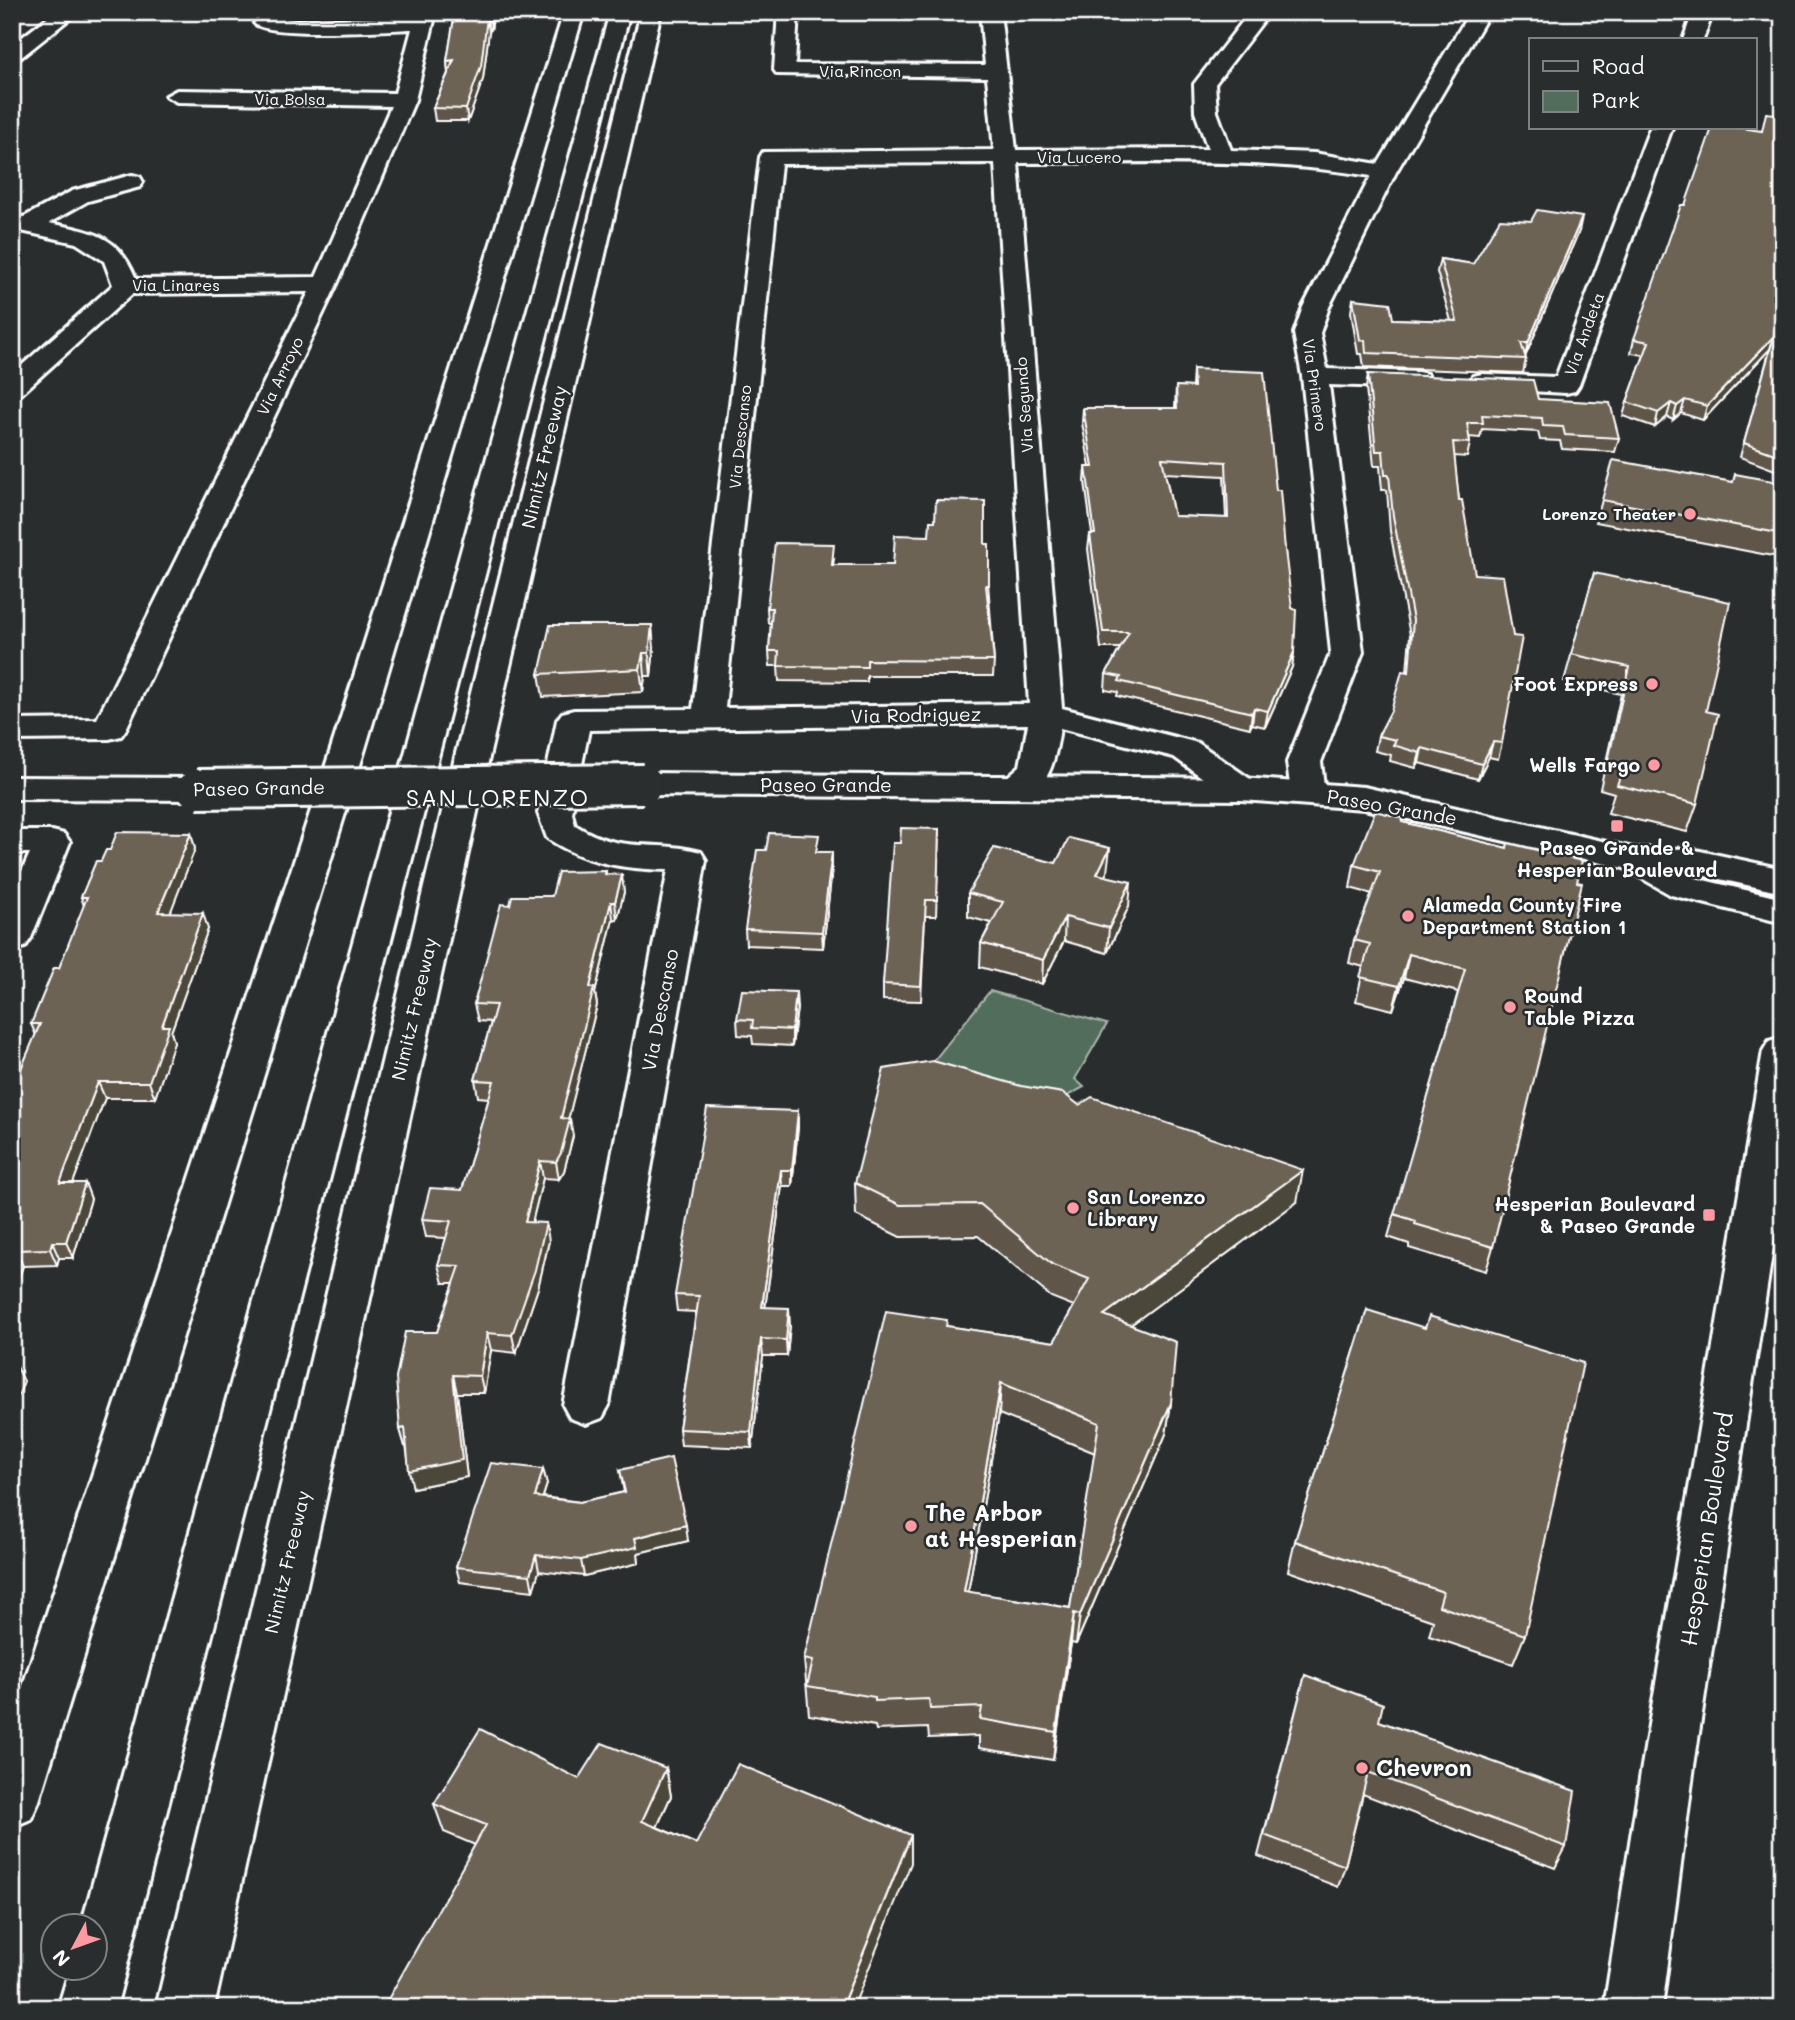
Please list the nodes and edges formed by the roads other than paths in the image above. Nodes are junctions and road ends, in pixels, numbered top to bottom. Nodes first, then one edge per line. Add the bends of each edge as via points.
1 (68, 12) edge
2 (574, 12) edge
3 (620, 12) edge
4 (651, 12) edge
5 (788, 12) edge
6 (990, 12) edge
7 (1260, 12) edge
8 (1480, 12) edge
9 (1703, 12) edge
10 (425, 18) edge
11 (264, 23) dead end
12 (1694, 38) edge
13 (12, 55) edge
14 (995, 71) junction
15 (177, 96) dead end
16 (404, 100) junction
17 (1660, 130) edge
18 (1222, 156) junction
19 (771, 157) joint
20 (1006, 158) junction
21 (1385, 172) junction
22 (132, 182) dead end
23 (22, 223) edge
24 (325, 284) junction
25 (126, 287) junction
26 (1315, 376) junction
27 (16, 380) edge
28 (1046, 714) junction
29 (708, 718) junction
30 (574, 720) joint
31 (12, 730) edge
32 (1014, 786) junction
33 (12, 788) edge
34 (1241, 789) junction
35 (1308, 793) junction
36 (12, 842) edge
37 (1633, 859) junction
38 (1783, 881) edge
39 (1783, 911) edge
40 (12, 938) edge
41 (1783, 1051) edge
42 (586, 1405) dead end
43 (12, 1801) edge
44 (87, 2008) edge
45 (185, 2008) edge
46 (1633, 2008) edge

1 - 13 main road
2 - 43 main road via 352,736
3 - 44 main road
4 - 45 main road, Nimitz Freeway via 473,753
5 - 14 main road, Via Rincon via 783,70
6 - 14 main road, Via Segundo
7 - 18 main road via 1204,84 1206,112
8 - 21 main road, Via Primero
9 - 12 main road
10 - 11 main road via 294,26
10 - 16 main road, Via Arroyo
14 - 20 main road, Via Segundo
15 - 16 main road, Via Bolsa
16 - 24 main road, Via Arroyo
17 - 26 main road, Via Andeta via 1566,385
18 - 20 main road, Via Lucero
18 - 21 main road, Via Lucero via 1314,160
19 - 20 main road, Via Lucero
19 - 29 main road, Via Descanso
20 - 28 main road, Via Segundo
21 - 26 main road, Via Primero via 1307,333
22 - 23 main road via 80,196
23 - 25 main road, Via Linares via 84,237 115,257
24 - 25 main road, Via Linares
24 - 31 main road, Via Arroyo via 109,729
25 - 27 main road
26 - 35 main road, Via Primero via 1346,652 1304,762
28 - 29 main road, Via Rodriguez
28 - 32 main road, Via Segundo via 1037,770
28 - 34 main road, Via Rodriguez via 1186,750
29 - 30 main road, Via Rodriguez
30 - 42 main road, Via Descanso via 555,813 559,830 600,854 688,860
32 - 33 main road, Paseo Grande, bridge
32 - 34 main road, Paseo Grande
34 - 35 main road, Paseo Grande
35 - 37 main road, Paseo Grande via 1364,798
36 - 40 main road via 52,842
37 - 38 main road, Paseo Grande via 1691,860
37 - 39 main road, Paseo Grande via 1685,887
41 - 46 main road, Hesperian Boulevard

